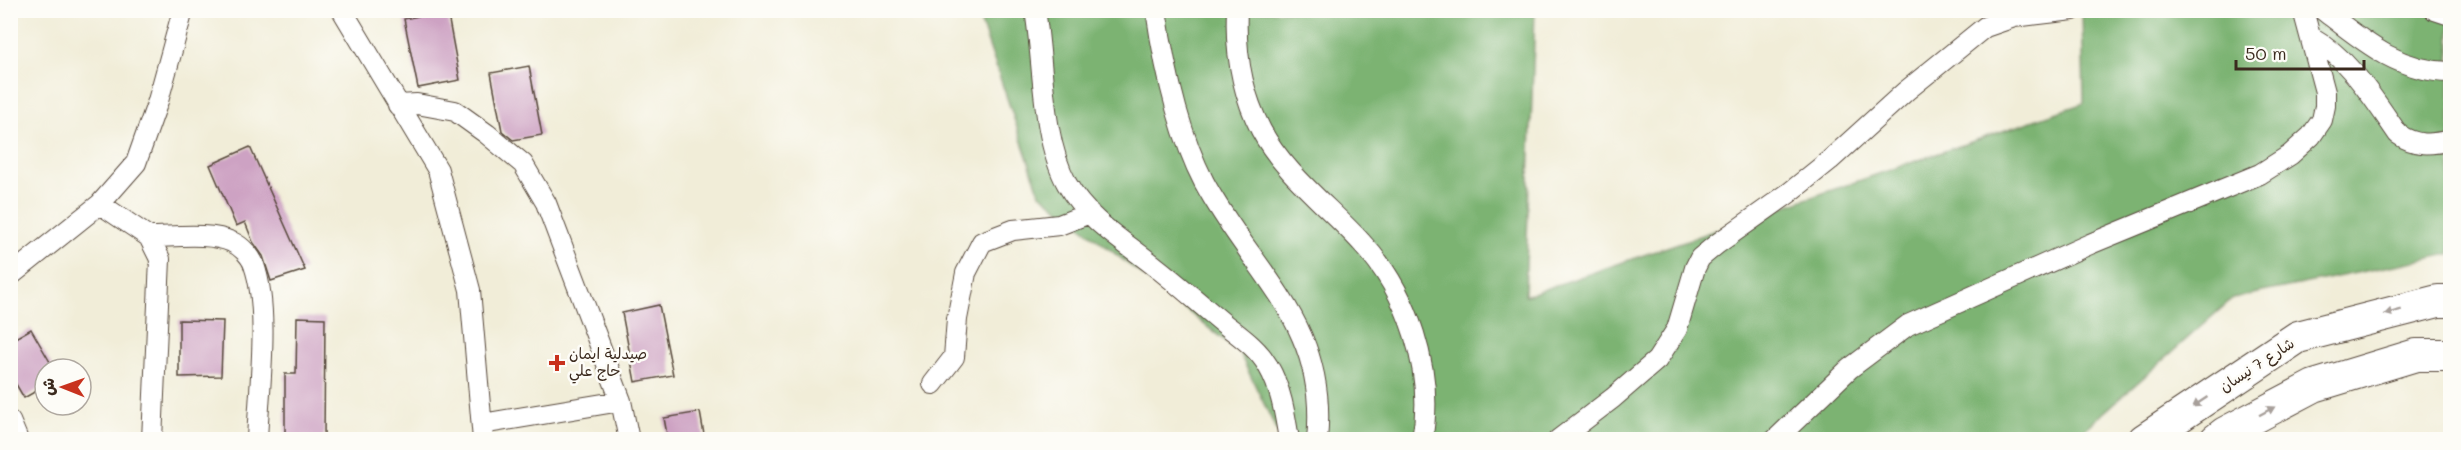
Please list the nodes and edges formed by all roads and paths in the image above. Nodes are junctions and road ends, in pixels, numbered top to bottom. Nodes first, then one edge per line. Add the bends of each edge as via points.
1 (183, 10) edge
2 (342, 10) edge
3 (1035, 10) edge
4 (1156, 10) edge
5 (1237, 10) edge
6 (2073, 10) edge
7 (2303, 10) edge
8 (2323, 10) edge
9 (2435, 10) edge
10 (2451, 15) edge
11 (2310, 36) junction
12 (2451, 72) edge
13 (398, 105) junction
14 (2451, 140) edge
15 (100, 204) junction
16 (1090, 213) junction
17 (150, 237) junction
18 (10, 276) edge
19 (2451, 301) edge
20 (2451, 355) edge
21 (933, 384) dead end
22 (621, 401) junction
23 (10, 421) edge
24 (483, 432) edge
25 (18, 440) edge
26 (152, 440) edge
27 (257, 440) edge
28 (629, 440) edge
29 (1288, 440) edge
30 (1317, 440) edge
31 (1422, 440) edge
32 (1558, 440) edge
33 (1774, 440) edge
34 (2144, 440) edge
35 (2216, 440) edge

1 - 15 street via 136,163
2 - 13 street
3 - 16 street via 1045,98 1060,170
4 - 30 street via 1162,47 1191,152 1220,209 1284,301 1301,333 1318,392
5 - 31 street via 1244,85 1262,131 1300,179 1382,268 1414,332 1424,381
6 - 32 street via 2014,17 1985,27 1830,160 1700,258 1677,329 1657,360
7 - 11 street
8 - 12 street via 2364,43 2399,61 2431,71
9 - 10 street
11 - 14 street via 2344,62 2398,134 2422,144
11 - 33 street via 2325,106 2312,136 2290,155 2259,174 1908,325 1850,369
13 - 22 street via 455,111 523,164 546,203
13 - 24 street via 438,170 467,279
15 - 17 street
15 - 18 street
16 - 21 street via 1059,225 1013,230 982,242 966,273 954,357
16 - 29 street via 1257,351 1277,385
17 - 26 street via 160,259
17 - 27 street via 213,237 233,242 254,264 262,305
19 -> 34 main road, شارع 7 نيسان via 2298,337
35 -> 20 main road via 2314,386 2416,355
22 - 24 street
22 - 28 street
23 - 25 street

